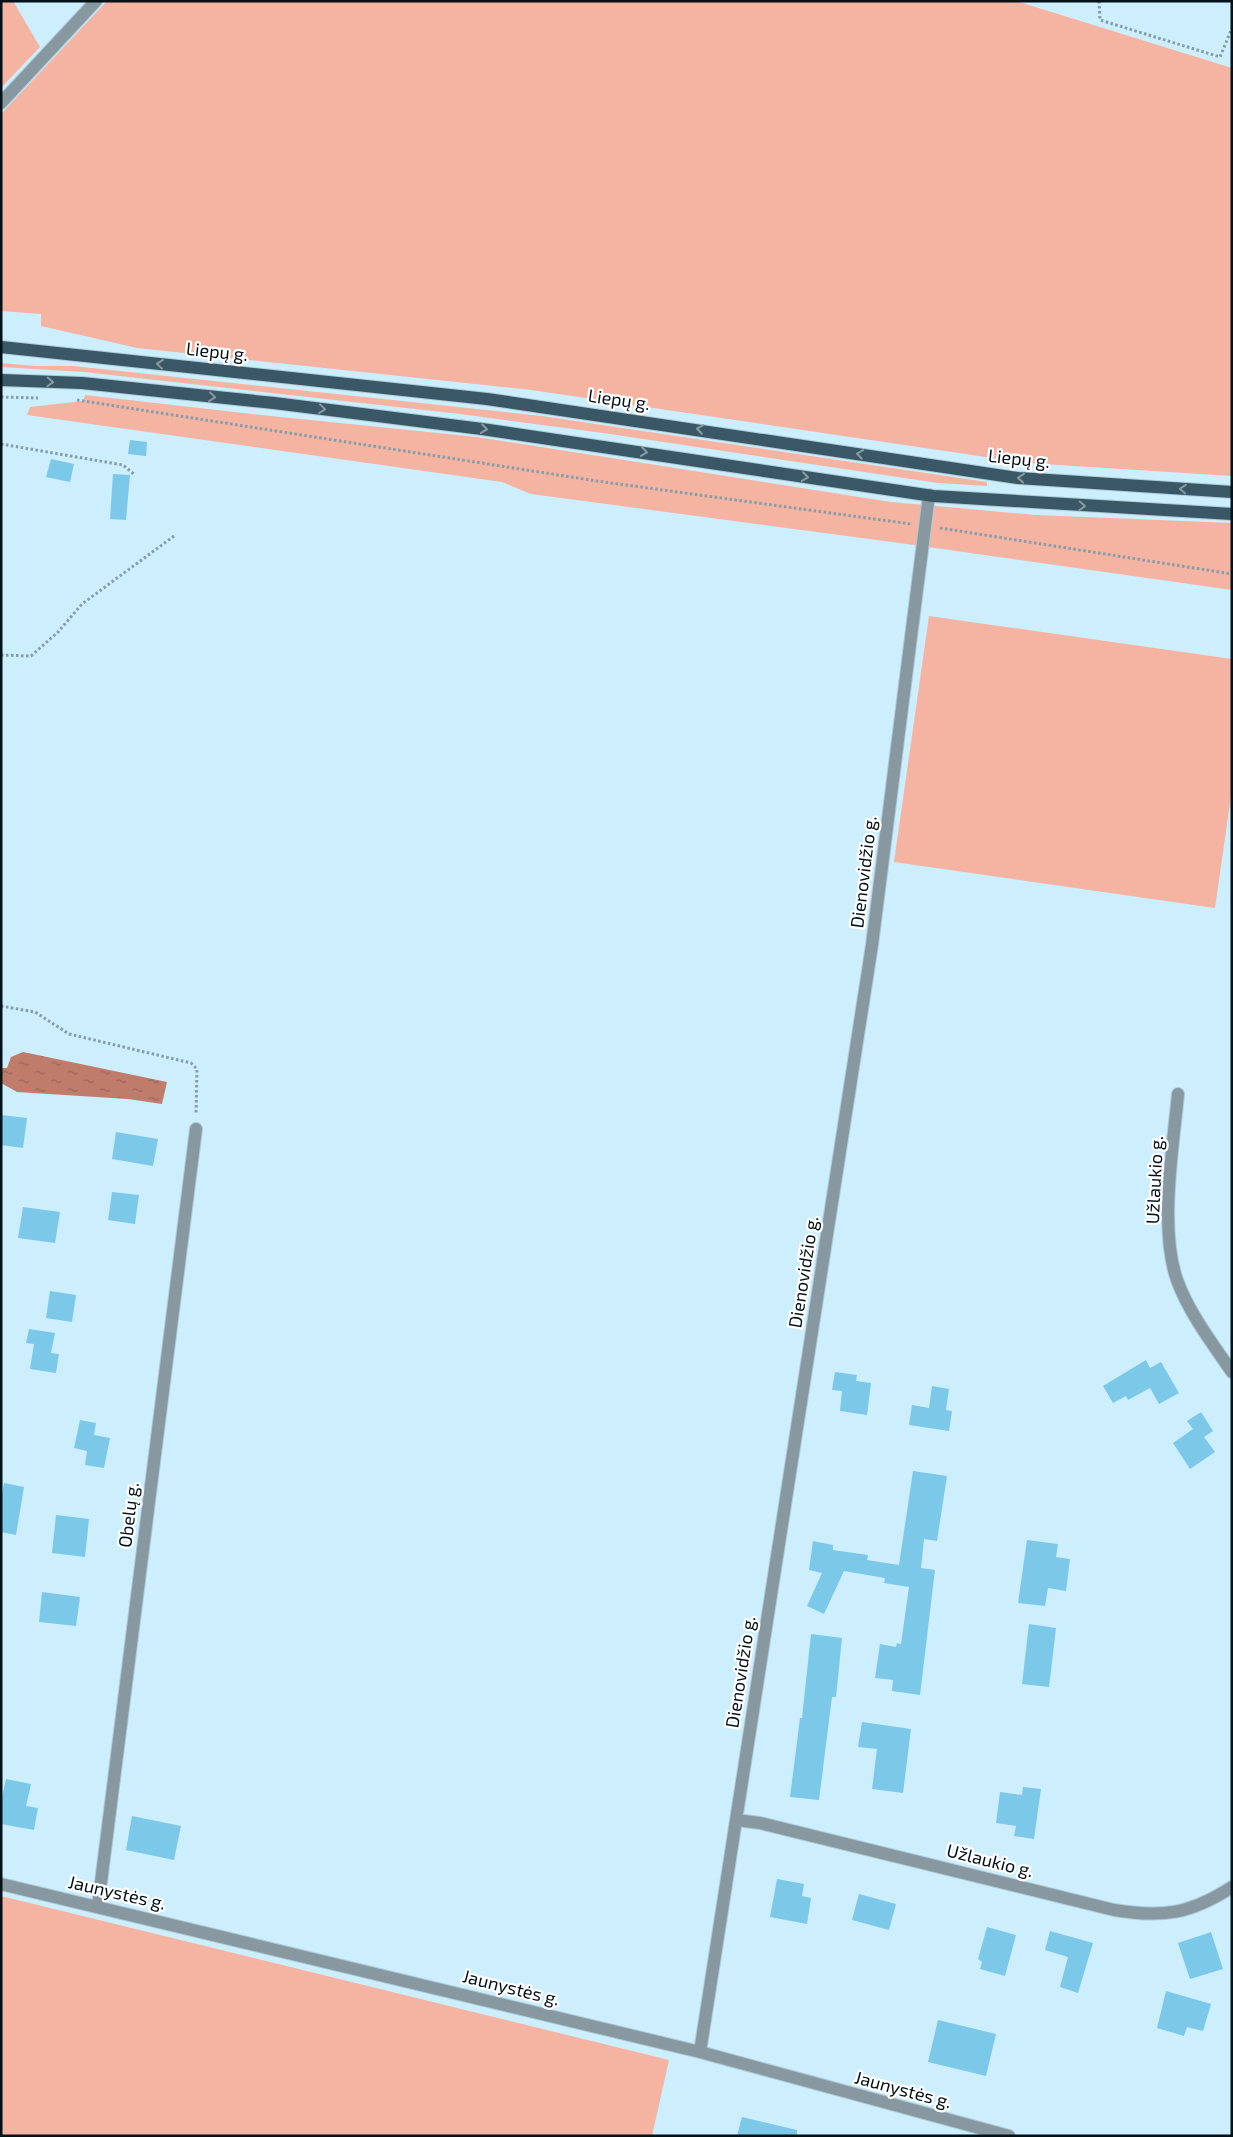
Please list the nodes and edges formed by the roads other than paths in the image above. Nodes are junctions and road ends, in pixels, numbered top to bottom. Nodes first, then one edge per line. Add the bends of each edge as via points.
1 (96, 1) edge
2 (1, 104) edge
3 (1, 347) edge
4 (1, 380) edge
5 (1232, 492) edge
6 (929, 496) junction
7 (1232, 514) edge
8 (1178, 1094) dead end
9 (196, 1129) road end
10 (1232, 1372) edge
11 (736, 1820) junction
12 (1, 1884) edge
13 (1232, 1887) edge
14 (98, 1906) junction
15 (700, 2052) junction
16 (1009, 2136) edge

1 - 2 street
5 -> 3 main road, Liepų g. via 1018,478 487,399
4 -> 6 main road via 82,383 274,403 472,428
6 -> 7 main road
6 - 11 street, Dienovidžio g. via 872,945
8 - 10 street, Užlaukio g. via 1168,1200 1177,1280 1194,1315
9 - 14 street, Obelų g.
11 - 13 street, Užlaukio g. via 1137,1914 1194,1908
11 - 15 street, Dienovidžio g.
12 - 14 street, Jaunystės g.
14 - 15 street, Jaunystės g.
15 - 16 street, Jaunystės g.

